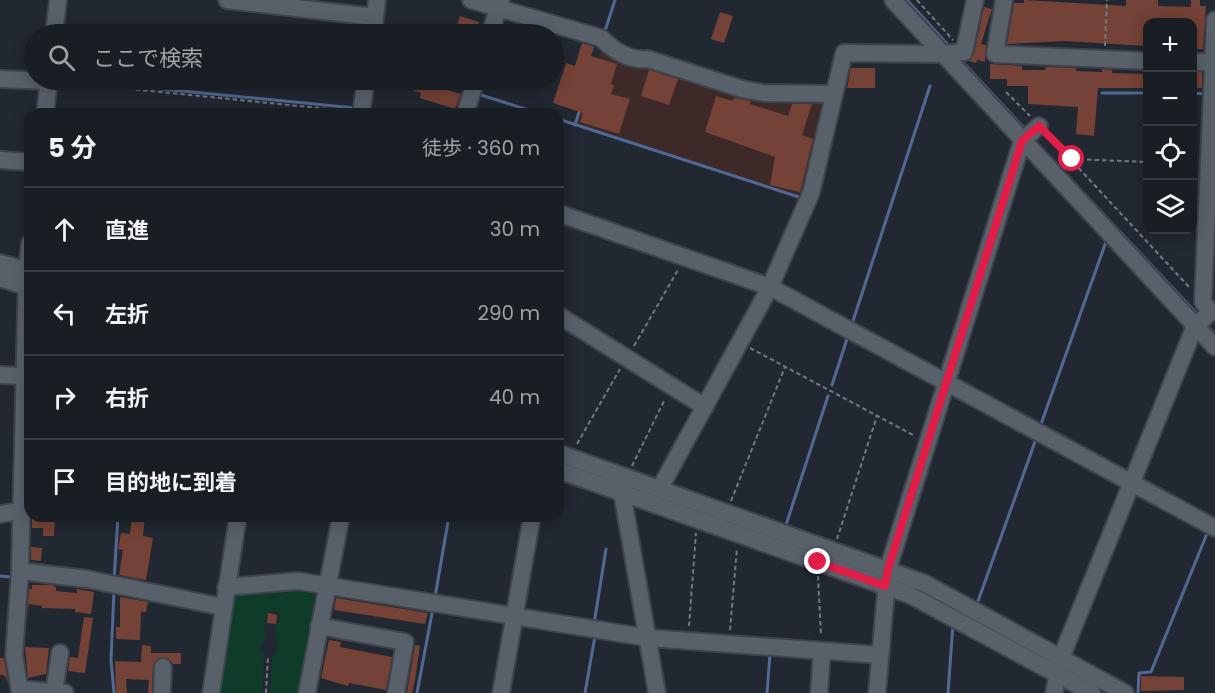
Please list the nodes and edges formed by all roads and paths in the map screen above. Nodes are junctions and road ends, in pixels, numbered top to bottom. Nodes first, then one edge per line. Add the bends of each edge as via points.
1 (58, 0) edge
2 (227, 0) edge
3 (471, 0) edge
4 (892, 0) edge
5 (917, 0) edge
6 (975, 0) edge
7 (1004, 0) edge
8 (1107, 0) edge
9 (500, 4) edge
10 (376, 8) edge
11 (1215, 20) edge
12 (55, 24) edge
13 (374, 24) edge
14 (493, 24) edge
15 (559, 24) edge
16 (564, 26) edge
17 (964, 52) junction
18 (944, 54) junction
19 (1105, 59) junction
20 (1143, 62) edge
21 (1197, 62) edge
22 (1212, 62) junction
23 (0, 79) edge
24 (24, 79) edge
25 (1213, 87) edge
26 (48, 90) edge
27 (144, 90) edge
28 (365, 90) edge
29 (473, 90) edge
30 (1006, 92) dead end
31 (834, 94) junction
32 (46, 108) edge
33 (315, 108) edge
34 (363, 108) edge
35 (467, 108) edge
36 (1031, 133) junction
37 (1072, 159) junction
38 (0, 160) edge
39 (24, 162) edge
40 (1143, 162) edge
41 (564, 215) edge
42 (0, 263) edge
43 (24, 277) edge
44 (0, 278) edge
45 (24, 279) edge
46 (771, 287) junction
47 (1201, 316) junction
48 (564, 319) edge
49 (740, 343) junction
50 (1215, 347) edge
51 (785, 367) junction
52 (0, 375) edge
53 (24, 376) edge
54 (946, 382) junction
55 (671, 387) junction
56 (705, 407) junction
57 (877, 416) junction
58 (927, 443) junction
59 (564, 456) edge
60 (564, 471) edge
61 (24, 472) edge
62 (625, 483) junction
63 (1131, 483) junction
64 (660, 488) junction
65 (21, 511) junction
66 (726, 512) junction
67 (0, 514) edge
68 (697, 519) junction
69 (237, 522) edge
70 (340, 522) edge
71 (531, 522) edge
72 (1215, 528) edge
73 (738, 534) junction
74 (834, 550) junction
75 (818, 562) junction
76 (20, 571) junction
77 (886, 578) junction
78 (327, 586) junction
79 (226, 587) junction
80 (223, 607) junction
81 (514, 616) junction
82 (319, 626) junction
83 (649, 638) junction
84 (688, 641) junction
85 (729, 644) junction
86 (822, 651) junction
87 (60, 653) dead end
88 (7, 655) edge
89 (880, 655) junction
90 (268, 656) dead end
91 (1059, 666) junction
92 (164, 667) dead end
93 (20, 691) edge
94 (59, 693) edge
95 (162, 693) edge
96 (211, 693) edge
97 (266, 693) edge
98 (307, 693) edge
99 (396, 693) edge
100 (501, 693) edge
101 (657, 693) edge
102 (819, 693) edge
103 (877, 693) edge
104 (1054, 693) edge
105 (1092, 693) edge
106 (1125, 693) edge

1 - 12 street
2 - 10 street
3 - 9 street
4 - 18 street
5 - 17 path
6 - 17 street
7 - 19 street via 996,54
8 - 19 path
9 - 14 street
9 - 15 street
10 - 13 street
11 - 22 street
16 - 31 street via 601,38 615,51 638,60 648,59 742,89
17 - 18 street
18 - 31 street via 844,53
18 - 36 street
19 - 20 street
21 - 22 street
22 - 25 street
23 - 24 street
25 - 47 street
26 - 32 street
27 - 33 path
28 - 34 street
29 - 35 street
30 - 36 path
31 - 46 street via 811,193
36 - 37 path
36 - 47 street
36 - 54 street
37 - 40 path
37 - 47 path
38 - 39 street
41 - 46 street
42 - 43 street
44 - 45 street
46 - 49 street
46 - 54 street
47 - 50 street
47 - 63 street
48 - 55 street
49 - 51 path
49 - 56 street
51 - 57 path
51 - 66 path
52 - 53 street
54 - 58 street
54 - 63 street
55 - 56 street
55 - 62 path
56 - 64 street
57 - 58 path
57 - 74 path
58 - 77 street
59 - 62 street
60 - 62 street
61 - 65 street
62 - 64 street
62 - 68 street
62 - 83 street
63 - 72 street
63 - 91 street
64 - 66 street
65 - 67 street
65 - 76 street
66 - 74 street
68 - 73 street
68 - 84 path
69 - 79 street
70 - 78 street
71 - 81 street
73 - 75 street
73 - 85 path
74 - 77 street
75 - 77 street
75 - 86 path
76 - 80 street via 87,579
76 - 88 street
77 - 89 street
77 - 91 street via 924,583
78 - 79 street via 298,581
78 - 81 street
78 - 82 street
79 - 80 street
80 - 96 street
81 - 83 street
81 - 100 street
82 - 98 street
82 - 99 street via 405,642
83 - 84 street
83 - 101 street
84 - 85 street
85 - 86 street
86 - 89 street
86 - 102 street
87 - 94 street
88 - 93 street
89 - 103 street
90 - 97 path
91 - 104 street
91 - 105 street
91 - 106 street
92 - 95 street
93 - 94 street

